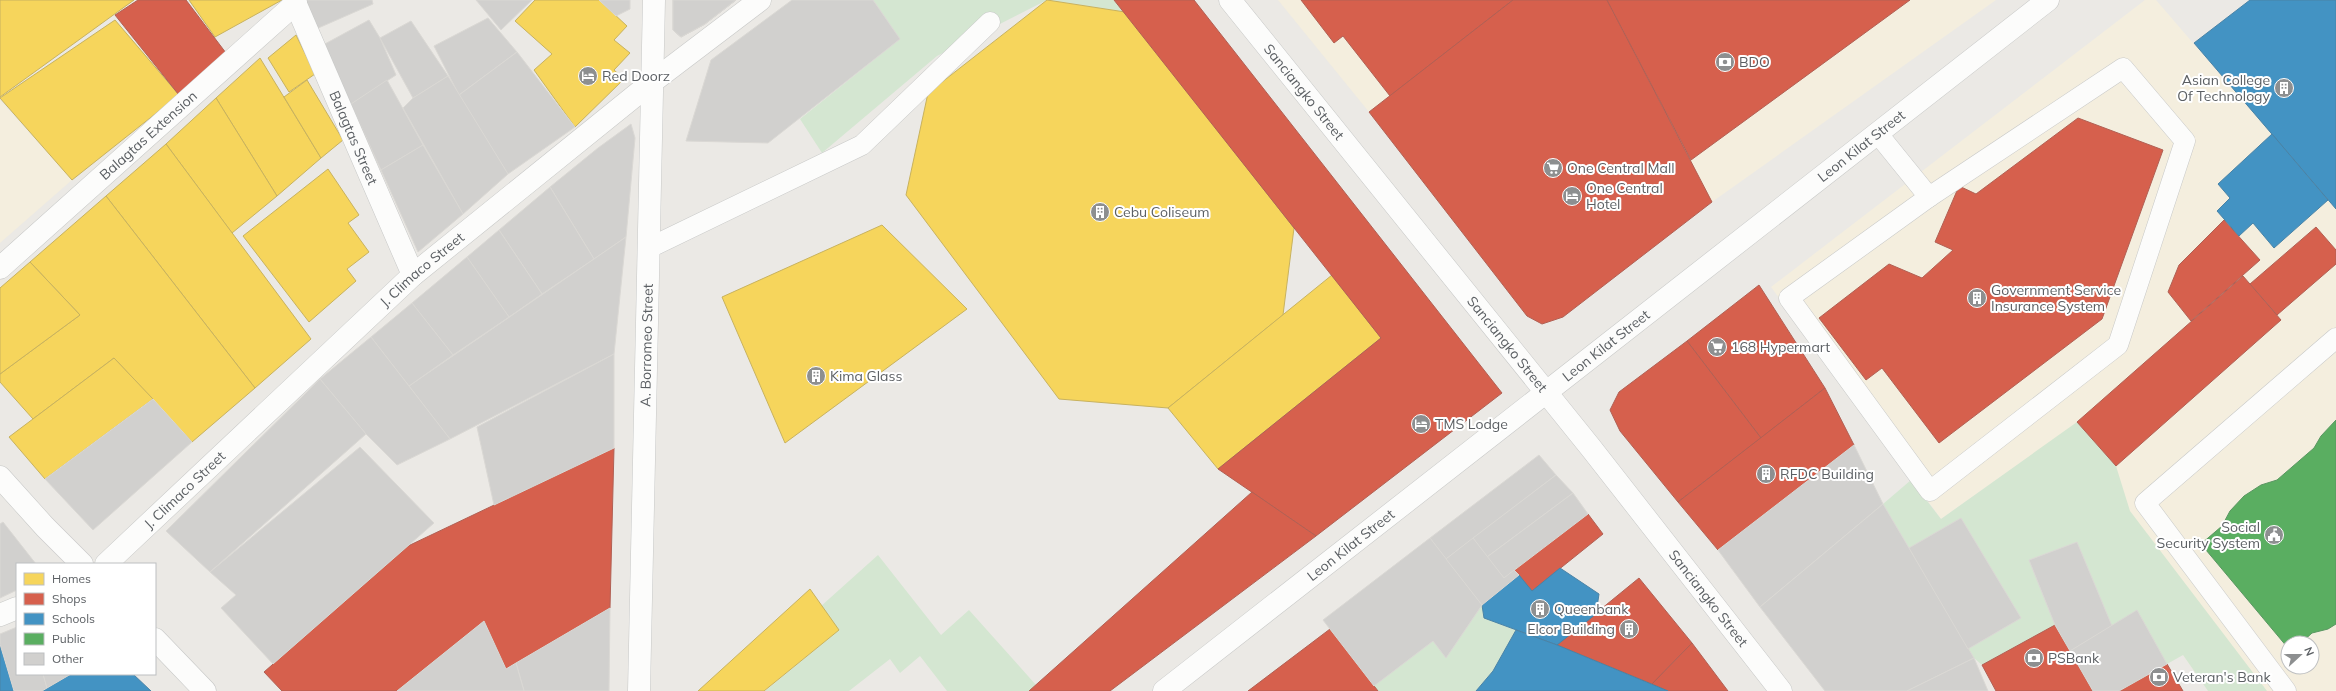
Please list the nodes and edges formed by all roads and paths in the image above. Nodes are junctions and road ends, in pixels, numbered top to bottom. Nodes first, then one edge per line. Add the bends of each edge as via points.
1 (654, 0) edge
2 (760, 0) edge
3 (1230, 0) edge
4 (2048, 0) edge
5 (295, 1) edge
6 (990, 22) dead end
7 (652, 82) junction
8 (1878, 134) junction
9 (1929, 197) junction
10 (649, 248) junction
11 (0, 268) edge
12 (413, 275) junction
13 (2336, 338) edge
14 (1546, 392) junction
15 (0, 477) edge
16 (81, 563) edge
17 (107, 563) edge
18 (16, 608) edge
19 (0, 615) edge
20 (156, 640) edge
21 (205, 691) edge
22 (639, 691) edge
23 (1164, 691) edge
24 (1781, 691) edge
25 (2286, 691) edge

1 - 7 street, A. Borromeo Street
2 - 7 street, J. Climaco Street
3 - 14 street, Sanciangko Street
4 - 8 street, Leon Kilat Street
5 - 11 street, Balagtas Extension
5 - 12 street, Balagtas Street
6 - 10 lane via 862,145
7 - 10 street, A. Borromeo Street
7 - 12 street, J. Climaco Street
8 - 9 lane
8 - 14 street, Leon Kilat Street
9 - 9 lane via 2123,68 2185,141 2118,345 1930,491 1789,298
10 - 22 street, A. Borromeo Street
12 - 17 street, J. Climaco Street
13 - 25 lane via 2145,503
14 - 23 street, Leon Kilat Street
14 - 24 street, Sanciangko Street
15 - 16 street
18 - 19 street
20 - 21 street

